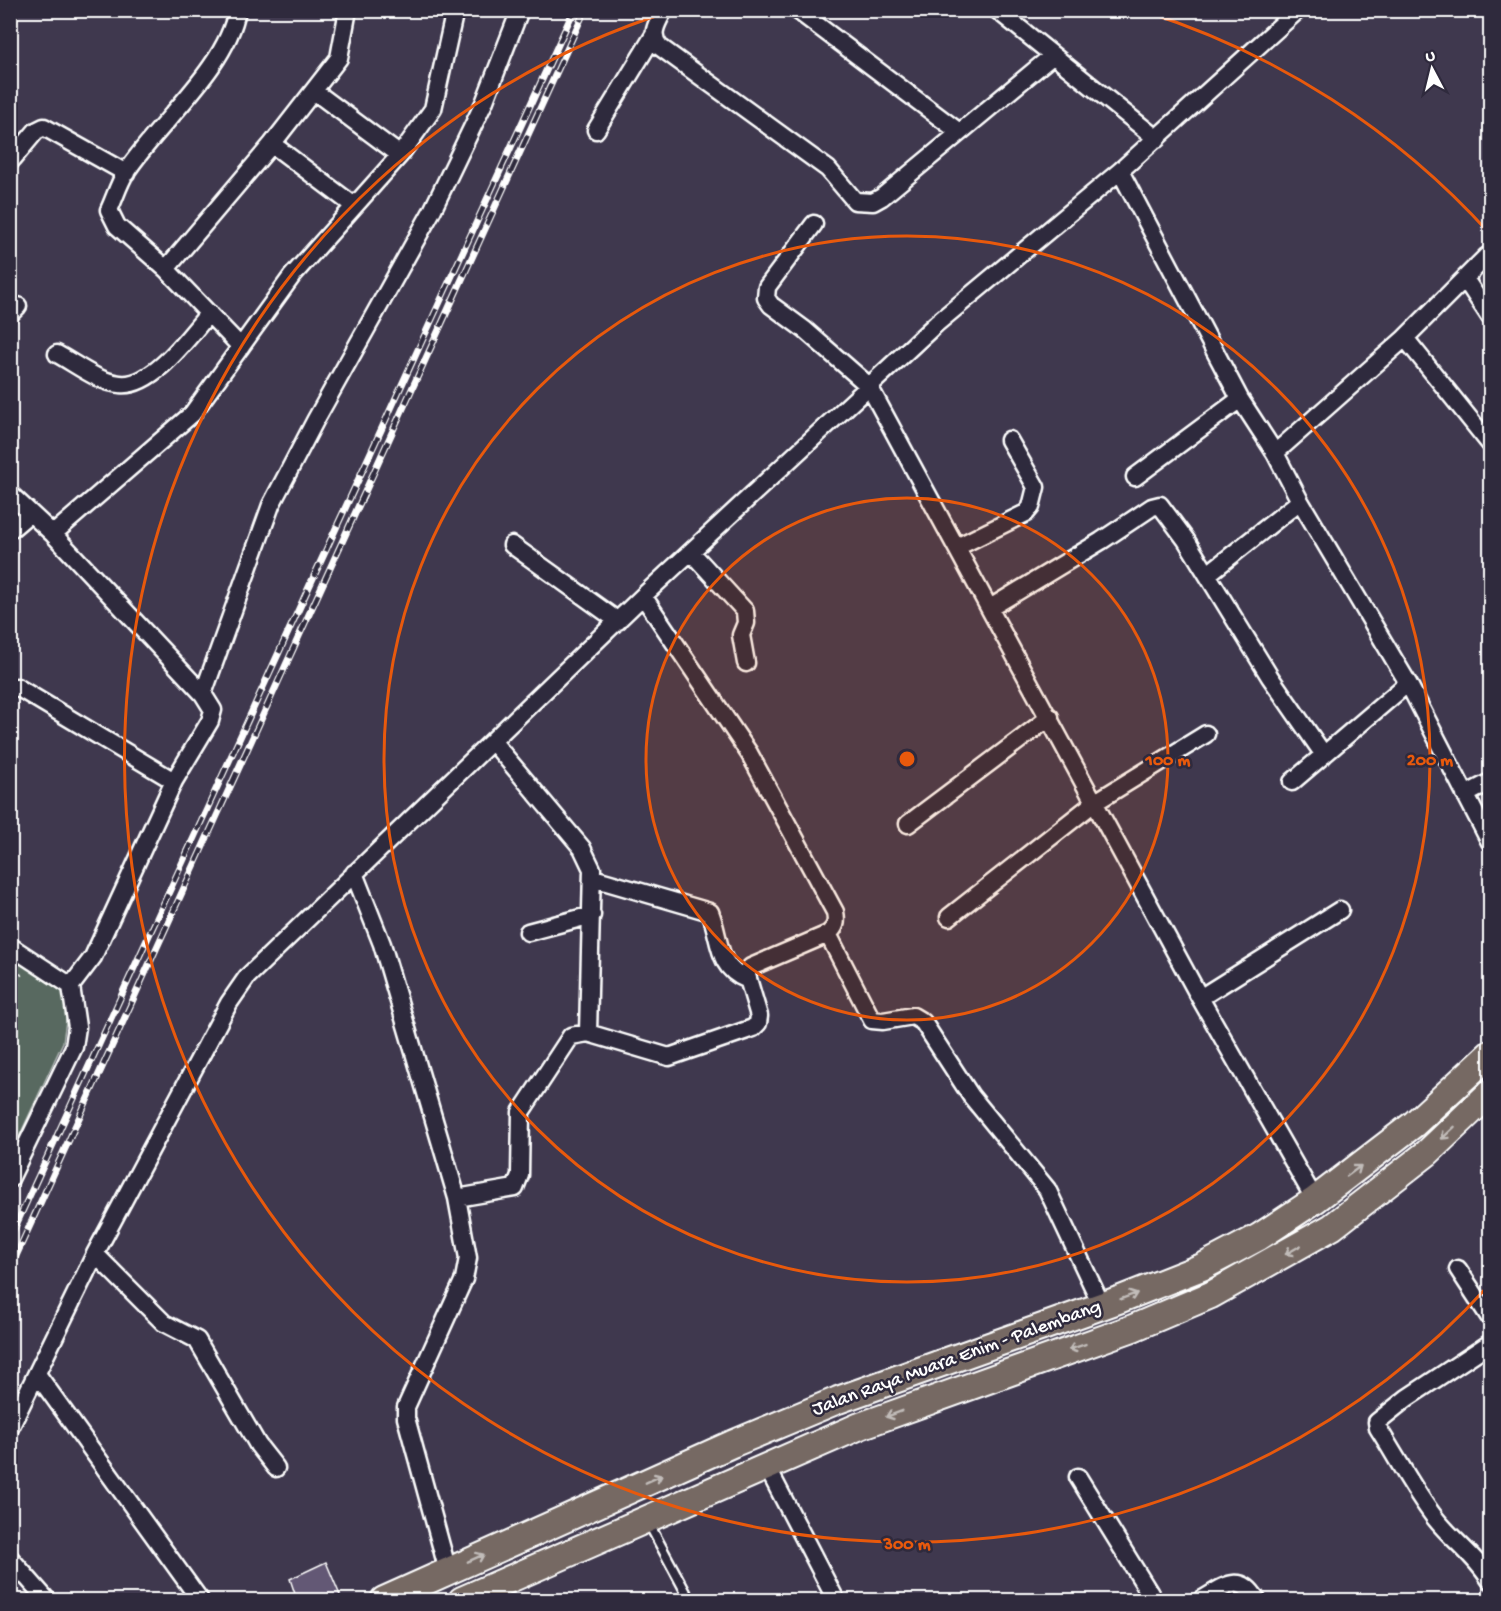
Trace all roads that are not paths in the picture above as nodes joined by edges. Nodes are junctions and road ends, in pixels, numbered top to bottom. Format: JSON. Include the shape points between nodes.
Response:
{"nodes":[{"id":1,"x":237,"y":10,"type":"edge"},
{"id":2,"x":348,"y":10,"type":"edge"},
{"id":3,"x":455,"y":10,"type":"edge"},
{"id":4,"x":520,"y":10,"type":"edge"},
{"id":5,"x":664,"y":10,"type":"edge"},
{"id":6,"x":797,"y":10,"type":"edge"},
{"id":7,"x":997,"y":10,"type":"edge"},
{"id":8,"x":1298,"y":10,"type":"edge"},
{"id":9,"x":654,"y":34,"type":"junction"},
{"id":10,"x":1052,"y":56,"type":"junction"},
{"id":11,"x":314,"y":91,"type":"junction"},
{"id":12,"x":596,"y":130,"type":"dead end"},
{"id":13,"x":959,"y":132,"type":"junction"},
{"id":14,"x":1157,"y":139,"type":"junction"},
{"id":15,"x":272,"y":144,"type":"junction"},
{"id":16,"x":400,"y":155,"type":"junction"},
{"id":17,"x":10,"y":162,"type":"edge"},
{"id":18,"x":1120,"y":171,"type":"junction"},
{"id":19,"x":126,"y":173,"type":"junction"},
{"id":20,"x":353,"y":205,"type":"junction"},
{"id":21,"x":814,"y":224,"type":"dead end"},
{"id":22,"x":1487,"y":256,"type":"dead end"},
{"id":23,"x":166,"y":269,"type":"junction"},
{"id":24,"x":1465,"y":279,"type":"junction"},
{"id":25,"x":209,"y":313,"type":"junction"},
{"id":26,"x":1491,"y":318,"type":"edge"},
{"id":27,"x":1405,"y":338,"type":"junction"},
{"id":28,"x":241,"y":347,"type":"junction"},
{"id":29,"x":57,"y":354,"type":"dead end"},
{"id":30,"x":869,"y":386,"type":"junction"},
{"id":31,"x":1240,"y":399,"type":"junction"},
{"id":32,"x":1010,"y":440,"type":"dead end"},
{"id":33,"x":1491,"y":444,"type":"edge"},
{"id":34,"x":1275,"y":453,"type":"junction"},
{"id":35,"x":1135,"y":477,"type":"dead end"},
{"id":36,"x":10,"y":494,"type":"edge"},
{"id":37,"x":1300,"y":501,"type":"junction"},
{"id":38,"x":30,"y":513,"type":"junction"},
{"id":39,"x":10,"y":530,"type":"edge"},
{"id":40,"x":53,"y":534,"type":"junction"},
{"id":41,"x":512,"y":545,"type":"dead end"},
{"id":42,"x":957,"y":547,"type":"junction"},
{"id":43,"x":691,"y":552,"type":"junction"},
{"id":44,"x":1208,"y":574,"type":"junction"},
{"id":45,"x":643,"y":596,"type":"junction"},
{"id":46,"x":990,"y":608,"type":"junction"},
{"id":47,"x":618,"y":621,"type":"junction"},
{"id":48,"x":746,"y":663,"type":"dead end"},
{"id":49,"x":1408,"y":682,"type":"junction"},
{"id":50,"x":17,"y":687,"type":"dead end"},
{"id":51,"x":203,"y":694,"type":"junction"},
{"id":52,"x":1050,"y":717,"type":"junction"},
{"id":53,"x":1206,"y":734,"type":"dead end"},
{"id":54,"x":494,"y":742,"type":"junction"},
{"id":55,"x":1324,"y":755,"type":"junction"},
{"id":56,"x":174,"y":781,"type":"junction"},
{"id":57,"x":1292,"y":782,"type":"dead end"},
{"id":58,"x":1491,"y":782,"type":"edge"},
{"id":59,"x":1465,"y":795,"type":"junction"},
{"id":60,"x":1094,"y":803,"type":"junction"},
{"id":61,"x":908,"y":824,"type":"dead end"},
{"id":62,"x":1491,"y":842,"type":"edge"},
{"id":63,"x":354,"y":873,"type":"junction"},
{"id":64,"x":593,"y":878,"type":"junction"},
{"id":65,"x":1340,"y":910,"type":"dead end"},
{"id":66,"x":592,"y":915,"type":"junction"},
{"id":67,"x":949,"y":917,"type":"dead end"},
{"id":68,"x":528,"y":932,"type":"dead end"},
{"id":69,"x":828,"y":934,"type":"junction"},
{"id":70,"x":10,"y":946,"type":"edge"},
{"id":71,"x":746,"y":979,"type":"junction"},
{"id":72,"x":71,"y":986,"type":"junction"},
{"id":73,"x":1200,"y":998,"type":"junction"},
{"id":74,"x":588,"y":1032,"type":"junction"},
{"id":75,"x":1491,"y":1054,"type":"edge"},
{"id":76,"x":1491,"y":1093,"type":"edge"},
{"id":77,"x":10,"y":1179,"type":"edge"},
{"id":78,"x":457,"y":1198,"type":"junction"},
{"id":79,"x":1315,"y":1200,"type":"junction"},
{"id":80,"x":94,"y":1254,"type":"junction"},
{"id":81,"x":1458,"y":1269,"type":"dead end"},
{"id":82,"x":1102,"y":1306,"type":"junction"},
{"id":83,"x":1491,"y":1318,"type":"edge"},
{"id":84,"x":1491,"y":1343,"type":"edge"},
{"id":85,"x":37,"y":1374,"type":"junction"},
{"id":86,"x":10,"y":1428,"type":"edge"},
{"id":87,"x":767,"y":1467,"type":"junction"},
{"id":88,"x":276,"y":1468,"type":"dead end"},
{"id":89,"x":1078,"y":1477,"type":"dead end"},
{"id":90,"x":566,"y":1518,"type":"junction"},
{"id":91,"x":646,"y":1519,"type":"junction"},
{"id":92,"x":526,"y":1536,"type":"junction"},
{"id":93,"x":581,"y":1548,"type":"junction"},
{"id":94,"x":10,"y":1558,"type":"edge"},
{"id":95,"x":542,"y":1566,"type":"junction"},
{"id":96,"x":448,"y":1571,"type":"junction"},
{"id":97,"x":1491,"y":1580,"type":"edge"},
{"id":98,"x":474,"y":1598,"type":"edge"},
{"id":99,"x":47,"y":1600,"type":"edge"},
{"id":100,"x":200,"y":1600,"type":"edge"},
{"id":101,"x":384,"y":1600,"type":"edge"},
{"id":102,"x":690,"y":1600,"type":"edge"},
{"id":103,"x":836,"y":1600,"type":"edge"},
{"id":104,"x":1154,"y":1600,"type":"edge"},
{"id":105,"x":1201,"y":1600,"type":"edge"},
{"id":106,"x":1257,"y":1600,"type":"edge"}],
"edges":[{"from":1,"to":19,"type":"street","via":[[223,49]]},
{"from":2,"to":11,"type":"street","via":[[339,58]]},
{"from":3,"to":16,"type":"street","via":[[433,109]]},
{"from":4,"to":51,"type":"street","via":[[484,103],[432,211],[271,505]]},
{"from":5,"to":9,"type":"street"},
{"from":6,"to":13,"type":"street"},
{"from":7,"to":10,"type":"street"},
{"from":8,"to":14,"type":"street"},
{"from":9,"to":12,"type":"street"},
{"from":9,"to":13,"type":"street","via":[[660,47],[828,170],[855,201],[873,202],[882,197]]},
{"from":10,"to":13,"type":"street"},
{"from":10,"to":14,"type":"street"},
{"from":11,"to":15,"type":"street"},
{"from":11,"to":16,"type":"street"},
{"from":14,"to":18,"type":"street"},
{"from":15,"to":20,"type":"street"},
{"from":15,"to":23,"type":"street"},
{"from":16,"to":20,"type":"street"},
{"from":17,"to":19,"type":"street","via":[[44,127]]},
{"from":18,"to":30,"type":"street","via":[[936,324]]},
{"from":18,"to":31,"type":"street"},
{"from":19,"to":23,"type":"street","via":[[109,210],[112,218]]},
{"from":20,"to":28,"type":"street","via":[[292,276]]},
{"from":21,"to":30,"type":"street","via":[[767,287],[766,298]]},
{"from":22,"to":24,"type":"street"},
{"from":23,"to":25,"type":"street"},
{"from":24,"to":26,"type":"street"},
{"from":24,"to":27,"type":"street"},
{"from":25,"to":28,"type":"street"},
{"from":25,"to":29,"type":"street","via":[[169,360],[145,378],[129,384],[105,380]]},
{"from":27,"to":33,"type":"street"},
{"from":27,"to":34,"type":"street"},
{"from":28,"to":40,"type":"street","via":[[192,414]]},
{"from":30,"to":42,"type":"street"},
{"from":30,"to":43,"type":"street"},
{"from":31,"to":34,"type":"street"},
{"from":31,"to":35,"type":"street"},
{"from":32,"to":42,"type":"street","via":[[1036,488],[1031,507]]},
{"from":34,"to":37,"type":"street"},
{"from":36,"to":38,"type":"street"},
{"from":37,"to":44,"type":"street"},
{"from":37,"to":49,"type":"street"},
{"from":38,"to":39,"type":"street"},
{"from":38,"to":40,"type":"street"},
{"from":40,"to":51,"type":"street"},
{"from":41,"to":47,"type":"street"},
{"from":42,"to":46,"type":"street"},
{"from":43,"to":45,"type":"street"},
{"from":43,"to":48,"type":"street","via":[[745,611],[741,635]]},
{"from":44,"to":46,"type":"street","via":[[1163,507],[1156,505]]},
{"from":44,"to":55,"type":"street","via":[[1270,677]]},
{"from":45,"to":47,"type":"street"},
{"from":45,"to":69,"type":"street","via":[[749,753],[835,912],[837,920]]},
{"from":46,"to":52,"type":"street"},
{"from":47,"to":54,"type":"street"},
{"from":49,"to":55,"type":"street"},
{"from":49,"to":59,"type":"street"},
{"from":50,"to":56,"type":"street"},
{"from":51,"to":56,"type":"street","via":[[213,710],[210,721]]},
{"from":52,"to":60,"type":"street"},
{"from":52,"to":61,"type":"street"},
{"from":53,"to":60,"type":"street"},
{"from":54,"to":63,"type":"street"},
{"from":54,"to":64,"type":"street","via":[[582,848]]},
{"from":55,"to":57,"type":"street"},
{"from":56,"to":72,"type":"street","via":[[93,957]]},
{"from":58,"to":59,"type":"street"},
{"from":59,"to":62,"type":"street"},
{"from":60,"to":67,"type":"street"},
{"from":60,"to":73,"type":"street"},
{"from":63,"to":78,"type":"street","via":[[382,944]]},
{"from":63,"to":80,"type":"street","via":[[247,977],[229,1003]]},
{"from":64,"to":66,"type":"street"},
{"from":64,"to":71,"type":"street","via":[[711,912],[724,963],[734,974]]},
{"from":65,"to":73,"type":"street"},
{"from":66,"to":68,"type":"street"},
{"from":66,"to":74,"type":"street"},
{"from":69,"to":71,"type":"street","via":[[751,967]]},
{"from":69,"to":82,"type":"street","via":[[872,1020],[913,1016],[923,1022],[971,1096],[1047,1189]]},
{"from":70,"to":72,"type":"street"},
{"from":71,"to":74,"type":"street","via":[[758,1023],[678,1055],[658,1055]]},
{"from":72,"to":77,"type":"street","via":[[77,1026],[74,1047]]},
{"from":73,"to":79,"type":"street"},
{"from":74,"to":78,"type":"street","via":[[572,1036],[525,1103],[520,1122],[520,1175],[515,1188]]},
{"from":79,"to":75,"type":"main road","name":"Jalan Raya Muara Enim - Palembang","one_way":true,"via":[[1414,1124]]},
{"from":76,"to":87,"type":"main road","name":"Jalan Raya Muara Enim - Palembang","one_way":true,"via":[[1427,1152],[1332,1227],[1211,1295],[1133,1328],[871,1422]]},
{"from":78,"to":96,"type":"street","via":[[467,1269],[406,1407]]},
{"from":82,"to":79,"type":"main road","name":"Jalan Raya Muara Enim - Palembang","one_way":true,"via":[[1202,1267]]},
{"from":80,"to":85,"type":"street"},
{"from":80,"to":88,"type":"street","via":[[164,1323],[197,1340],[258,1445]]},
{"from":81,"to":83,"type":"street"},
{"from":90,"to":82,"type":"main road","name":"Jalan Raya Muara Enim - Palembang","one_way":true,"via":[[838,1400]]},
{"from":84,"to":97,"type":"street","via":[[1377,1422],[1425,1505],[1474,1556]]},
{"from":85,"to":86,"type":"street"},
{"from":85,"to":100,"type":"street"},
{"from":87,"to":91,"type":"main road","name":"Jalan Raya Muara Enim - Palembang"},
{"from":87,"to":103,"type":"street"},
{"from":89,"to":104,"type":"street"},
{"from":90,"to":92,"type":"main road","name":"Jalan Raya Muara Enim - Palembang"},
{"from":90,"to":93,"type":"main road"},
{"from":91,"to":93,"type":"main road","name":"Jalan Raya Muara Enim - Palembang"},
{"from":91,"to":102,"type":"lane"},
{"from":92,"to":95,"type":"main road"},
{"from":96,"to":92,"type":"main road","name":"Jalan Raya Muara Enim - Palembang","one_way":true},
{"from":93,"to":95,"type":"main road","name":"Jalan Raya Muara Enim - Palembang"},
{"from":94,"to":99,"type":"street"},
{"from":95,"to":98,"type":"main road","name":"Jalan Raya Muara Enim - Palembang"},
{"from":96,"to":101,"type":"main road","name":"Jalan Raya Muara Enim - Palembang"},
{"from":105,"to":106,"type":"street","via":[[1242,1583]]}]}
